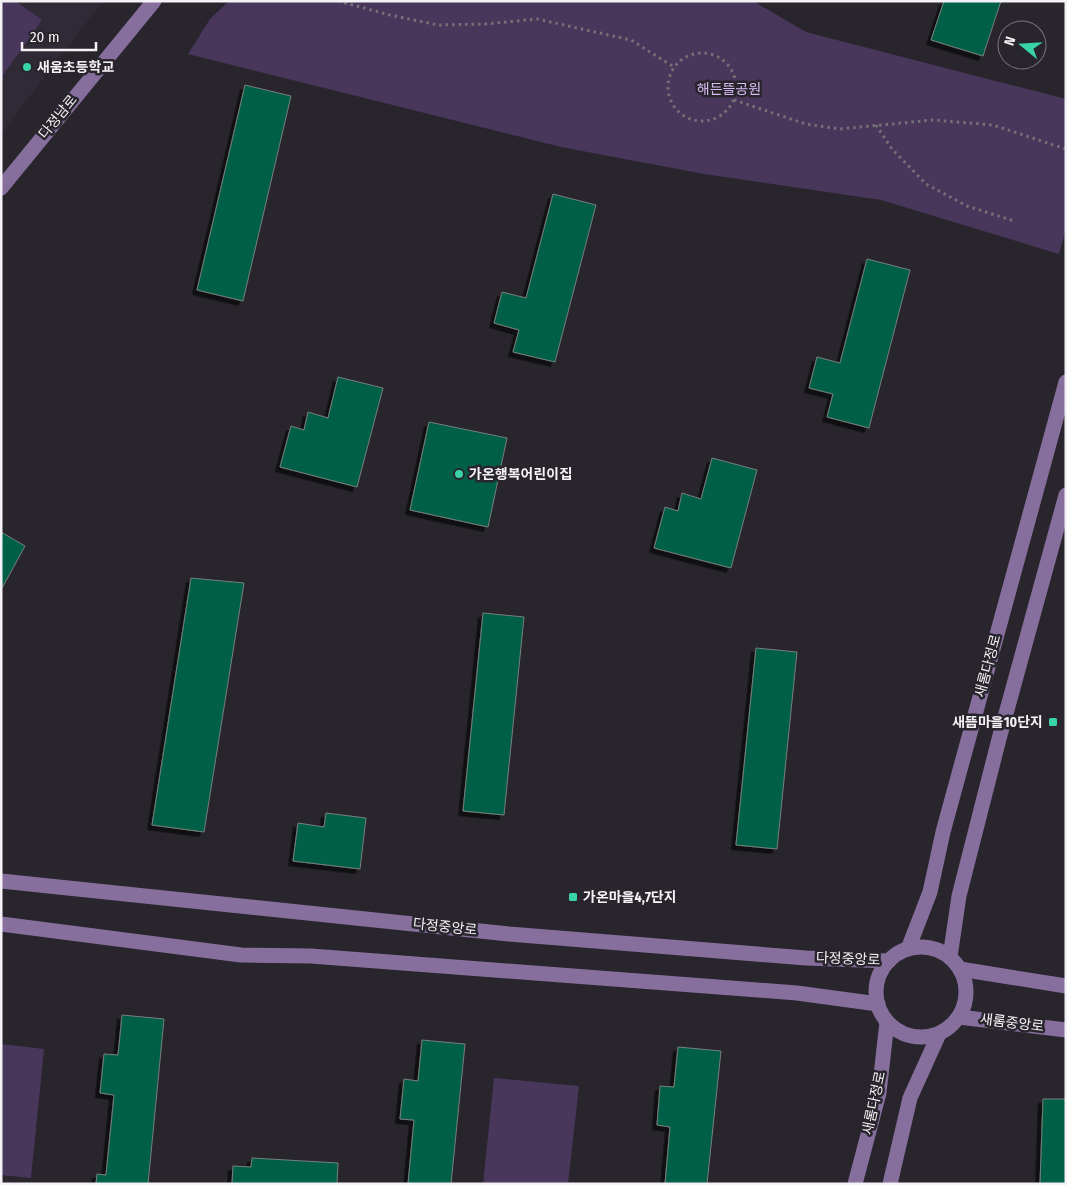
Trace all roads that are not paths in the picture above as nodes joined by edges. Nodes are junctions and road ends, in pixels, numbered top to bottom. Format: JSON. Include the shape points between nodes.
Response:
{"nodes":[{"id":1,"x":154,"y":1,"type":"edge"},
{"id":2,"x":1,"y":188,"type":"edge"},
{"id":3,"x":1066,"y":382,"type":"edge"},
{"id":4,"x":1066,"y":495,"type":"edge"},
{"id":5,"x":1,"y":881,"type":"edge"},
{"id":6,"x":1,"y":924,"type":"edge"},
{"id":7,"x":908,"y":949,"type":"junction"},
{"id":8,"x":950,"y":957,"type":"junction"},
{"id":9,"x":889,"y":961,"type":"junction"},
{"id":10,"x":960,"y":969,"type":"junction"},
{"id":11,"x":1066,"y":986,"type":"edge"},
{"id":12,"x":878,"y":1004,"type":"junction"},
{"id":13,"x":958,"y":1017,"type":"junction"},
{"id":14,"x":887,"y":1022,"type":"junction"},
{"id":15,"x":1066,"y":1030,"type":"edge"},
{"id":16,"x":938,"y":1034,"type":"junction"},
{"id":17,"x":856,"y":1184,"type":"edge"},
{"id":18,"x":890,"y":1184,"type":"edge"}],
"edges":[{"from":1,"to":2,"type":"street","name":"다정남로"},
{"from":3,"to":7,"type":"street","name":"새롬다정로","via":[[943,832],[930,892]]},
{"from":4,"to":8,"type":"street","via":[[959,896]]},
{"from":5,"to":9,"type":"street","name":"다정중앙로","via":[[509,934],[806,958]]},
{"from":6,"to":12,"type":"street","via":[[242,955],[311,956],[778,991]]},
{"from":7,"to":8,"type":"street","via":[[930,948]]},
{"from":7,"to":9,"type":"street"},
{"from":8,"to":10,"type":"street"},
{"from":9,"to":12,"type":"street","via":[[878,981]]},
{"from":10,"to":11,"type":"street"},
{"from":10,"to":13,"type":"street","via":[[966,998]]},
{"from":12,"to":14,"type":"street"},
{"from":13,"to":15,"type":"street","name":"새롬중앙로"},
{"from":13,"to":16,"type":"street"},
{"from":14,"to":16,"type":"street","via":[[902,1033],[920,1037]]},
{"from":14,"to":17,"type":"street","name":"새롬다정로","via":[[879,1093]]},
{"from":16,"to":18,"type":"street","via":[[910,1098]]}]}
